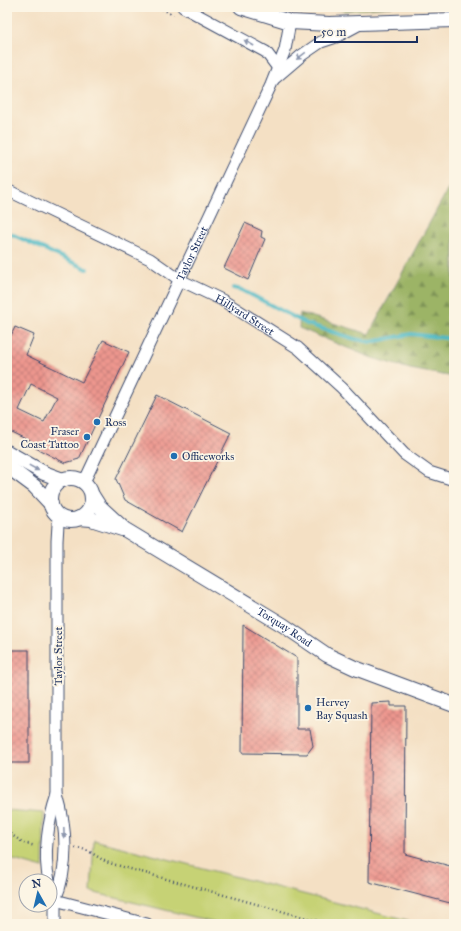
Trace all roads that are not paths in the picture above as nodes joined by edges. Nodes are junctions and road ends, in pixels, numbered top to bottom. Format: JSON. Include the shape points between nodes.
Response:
{"nodes":[{"id":1,"x":183,"y":7,"type":"edge"},
{"id":2,"x":240,"y":7,"type":"edge"},
{"id":3,"x":454,"y":20,"type":"edge"},
{"id":4,"x":290,"y":22,"type":"junction"},
{"id":5,"x":360,"y":24,"type":"junction"},
{"id":6,"x":278,"y":68,"type":"junction"},
{"id":7,"x":273,"y":79,"type":"junction"},
{"id":8,"x":7,"y":190,"type":"edge"},
{"id":9,"x":180,"y":280,"type":"junction"},
{"id":10,"x":7,"y":452,"type":"edge"},
{"id":11,"x":7,"y":466,"type":"edge"},
{"id":12,"x":63,"y":480,"type":"junction"},
{"id":13,"x":454,"y":480,"type":"edge"},
{"id":14,"x":82,"y":481,"type":"junction"},
{"id":15,"x":92,"y":495,"type":"junction"},
{"id":16,"x":51,"y":504,"type":"junction"},
{"id":17,"x":61,"y":517,"type":"junction"},
{"id":18,"x":79,"y":518,"type":"junction"},
{"id":19,"x":124,"y":529,"type":"junction"},
{"id":20,"x":454,"y":705,"type":"edge"},
{"id":21,"x":57,"y":795,"type":"junction"},
{"id":22,"x":48,"y":873,"type":"edge"},
{"id":23,"x":58,"y":894,"type":"edge"},
{"id":24,"x":58,"y":901,"type":"edge"},
{"id":25,"x":55,"y":913,"type":"edge"},
{"id":26,"x":55,"y":924,"type":"edge"},
{"id":27,"x":147,"y":924,"type":"edge"}],
"edges":[{"from":6,"to":1,"type":"street","one_way":true,"via":[[266,52]]},
{"from":2,"to":4,"type":"street"},
{"from":3,"to":5,"type":"street"},
{"from":4,"to":5,"type":"street"},
{"from":4,"to":6,"type":"street","name":"Taylor Street","via":[[285,50]]},
{"from":5,"to":7,"type":"street","one_way":true,"via":[[321,42]]},
{"from":6,"to":7,"type":"street","name":"Taylor Street"},
{"from":7,"to":9,"type":"street","name":"Taylor Street"},
{"from":8,"to":9,"type":"street","name":"Hillyard Street","via":[[148,258]]},
{"from":9,"to":13,"type":"street","name":"Hillyard Street","via":[[222,300],[298,348],[342,388],[404,454],[429,472]]},
{"from":9,"to":14,"type":"street","name":"Taylor Street","via":[[87,476]]},
{"from":10,"to":12,"type":"street","one_way":true,"via":[[44,473]]},
{"from":11,"to":16,"type":"street","via":[[39,490]]},
{"from":12,"to":14,"type":"street","via":[[70,478]]},
{"from":12,"to":16,"type":"street","via":[[54,487]]},
{"from":14,"to":15,"type":"street"},
{"from":15,"to":18,"type":"street","via":[[90,508]]},
{"from":15,"to":19,"type":"street","name":"Torquay Road","via":[[99,506]]},
{"from":16,"to":17,"type":"street"},
{"from":17,"to":18,"type":"street"},
{"from":17,"to":21,"type":"street","name":"Taylor Street","via":[[57,541]]},
{"from":18,"to":19,"type":"street","name":"Torquay Road"},
{"from":19,"to":20,"type":"street","name":"Torquay Road","via":[[283,625],[327,655]]},
{"from":21,"to":22,"type":"street","name":"Taylor Street","via":[[51,811],[47,847]]},
{"from":21,"to":23,"type":"street","name":"Taylor Street","one_way":true,"via":[[64,821],[64,863],[62,885]]},
{"from":24,"to":27,"type":"street"},
{"from":25,"to":26,"type":"street","name":"Taylor Street"}]}
